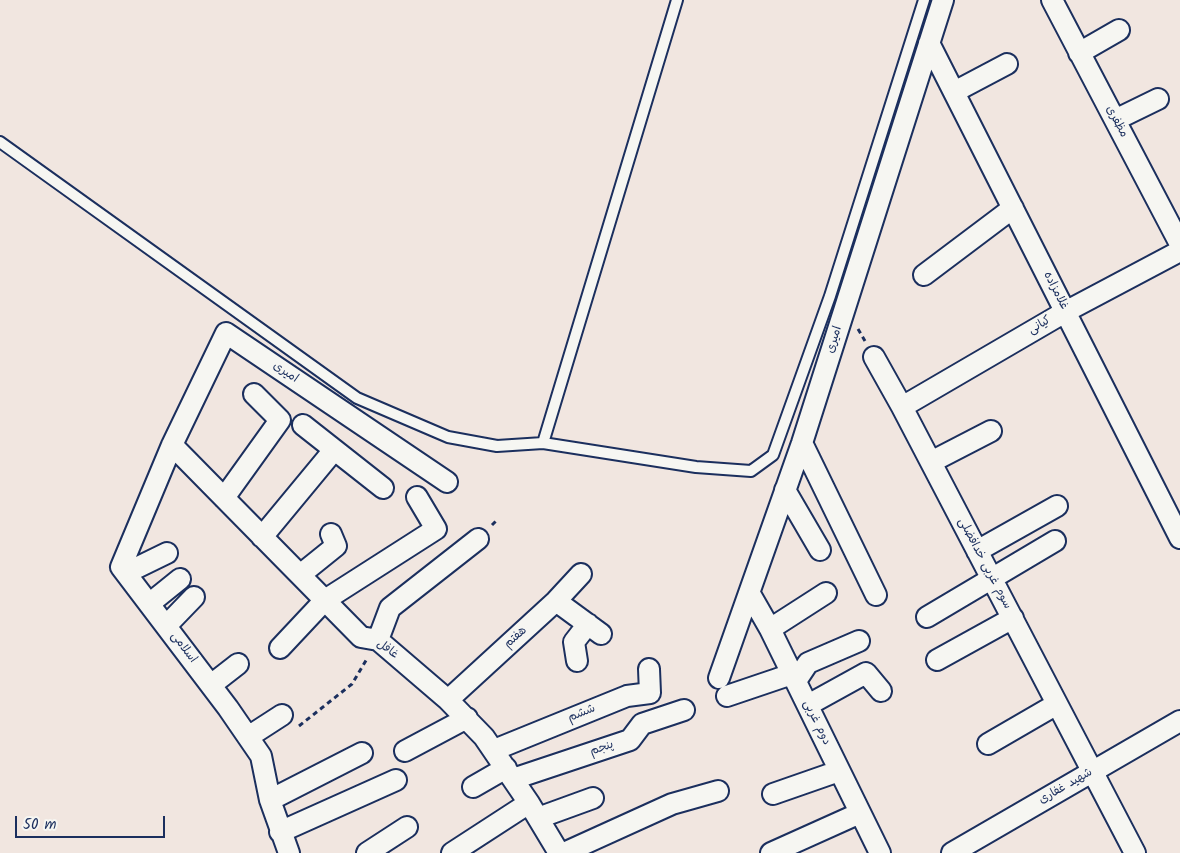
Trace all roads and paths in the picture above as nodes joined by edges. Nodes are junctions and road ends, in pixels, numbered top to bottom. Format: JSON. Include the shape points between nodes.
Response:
{"nodes":[{"id":1,"x":677,"y":0,"type":"edge"},
{"id":2,"x":924,"y":0,"type":"edge"},
{"id":3,"x":943,"y":0,"type":"edge"},
{"id":4,"x":1052,"y":0,"type":"edge"},
{"id":5,"x":1119,"y":30,"type":"dead end"},
{"id":6,"x":929,"y":43,"type":"junction"},
{"id":7,"x":1079,"y":53,"type":"junction"},
{"id":8,"x":1007,"y":64,"type":"dead end"},
{"id":9,"x":954,"y":92,"type":"junction"},
{"id":10,"x":1158,"y":99,"type":"dead end"},
{"id":11,"x":1115,"y":120,"type":"junction"},
{"id":12,"x":0,"y":142,"type":"edge"},
{"id":13,"x":1013,"y":208,"type":"junction"},
{"id":14,"x":1180,"y":244,"type":"edge"},
{"id":15,"x":1180,"y":251,"type":"edge"},
{"id":16,"x":924,"y":275,"type":"dead end"},
{"id":17,"x":1065,"y":312,"type":"junction"},
{"id":18,"x":874,"y":357,"type":"dead end"},
{"id":19,"x":254,"y":394,"type":"dead end"},
{"id":20,"x":902,"y":407,"type":"junction"},
{"id":21,"x":303,"y":425,"type":"dead end"},
{"id":22,"x":991,"y":431,"type":"dead end"},
{"id":23,"x":542,"y":443,"type":"junction"},
{"id":24,"x":802,"y":443,"type":"junction"},
{"id":25,"x":172,"y":445,"type":"junction"},
{"id":26,"x":334,"y":450,"type":"junction"},
{"id":27,"x":931,"y":462,"type":"junction"},
{"id":28,"x":447,"y":482,"type":"dead end"},
{"id":29,"x":383,"y":488,"type":"dead end"},
{"id":30,"x":785,"y":490,"type":"junction"},
{"id":31,"x":417,"y":497,"type":"dead end"},
{"id":32,"x":224,"y":498,"type":"junction"},
{"id":33,"x":1057,"y":506,"type":"dead end"},
{"id":34,"x":331,"y":534,"type":"dead end"},
{"id":35,"x":262,"y":536,"type":"junction"},
{"id":36,"x":1180,"y":538,"type":"edge"},
{"id":37,"x":478,"y":539,"type":"dead end"},
{"id":38,"x":1055,"y":541,"type":"dead end"},
{"id":39,"x":820,"y":550,"type":"dead end"},
{"id":40,"x":978,"y":551,"type":"junction"},
{"id":41,"x":167,"y":552,"type":"dead end"},
{"id":42,"x":126,"y":573,"type":"junction"},
{"id":43,"x":581,"y":574,"type":"dead end"},
{"id":44,"x":300,"y":575,"type":"junction"},
{"id":45,"x":180,"y":579,"type":"dead end"},
{"id":46,"x":992,"y":579,"type":"junction"},
{"id":47,"x":826,"y":593,"type":"dead end"},
{"id":48,"x":750,"y":594,"type":"junction"},
{"id":49,"x":876,"y":595,"type":"dead end"},
{"id":50,"x":194,"y":597,"type":"dead end"},
{"id":51,"x":325,"y":600,"type":"junction"},
{"id":52,"x":556,"y":601,"type":"junction"},
{"id":53,"x":149,"y":604,"type":"junction"},
{"id":54,"x":927,"y":617,"type":"dead end"},
{"id":55,"x":1012,"y":618,"type":"junction"},
{"id":56,"x":166,"y":626,"type":"junction"},
{"id":57,"x":770,"y":629,"type":"junction"},
{"id":58,"x":378,"y":640,"type":"junction"},
{"id":59,"x":860,"y":641,"type":"dead end"},
{"id":60,"x":280,"y":648,"type":"dead end"},
{"id":61,"x":937,"y":660,"type":"dead end"},
{"id":62,"x":577,"y":662,"type":"dead end"},
{"id":63,"x":238,"y":664,"type":"dead end"},
{"id":64,"x":649,"y":669,"type":"dead end"},
{"id":65,"x":794,"y":677,"type":"junction"},
{"id":66,"x":211,"y":685,"type":"junction"},
{"id":67,"x":881,"y":691,"type":"dead end"},
{"id":68,"x":448,"y":700,"type":"junction"},
{"id":69,"x":1057,"y":704,"type":"junction"},
{"id":70,"x":808,"y":706,"type":"junction"},
{"id":71,"x":684,"y":710,"type":"dead end"},
{"id":72,"x":467,"y":718,"type":"junction"},
{"id":73,"x":1180,"y":721,"type":"edge"},
{"id":74,"x":286,"y":724,"type":"joint"},
{"id":75,"x":248,"y":737,"type":"junction"},
{"id":76,"x":988,"y":744,"type":"dead end"},
{"id":77,"x":494,"y":750,"type":"junction"},
{"id":78,"x":405,"y":751,"type":"dead end"},
{"id":79,"x":362,"y":753,"type":"dead end"},
{"id":80,"x":839,"y":771,"type":"junction"},
{"id":81,"x":1092,"y":772,"type":"junction"},
{"id":82,"x":510,"y":774,"type":"junction"},
{"id":83,"x":396,"y":780,"type":"dead end"},
{"id":84,"x":473,"y":787,"type":"dead end"},
{"id":85,"x":718,"y":791,"type":"dead end"},
{"id":86,"x":773,"y":794,"type":"dead end"},
{"id":87,"x":593,"y":798,"type":"dead end"},
{"id":88,"x":270,"y":800,"type":"junction"},
{"id":89,"x":533,"y":811,"type":"junction"},
{"id":90,"x":860,"y":813,"type":"junction"},
{"id":91,"x":407,"y":827,"type":"dead end"},
{"id":92,"x":280,"y":832,"type":"junction"},
{"id":93,"x":289,"y":853,"type":"edge"},
{"id":94,"x":367,"y":853,"type":"edge"},
{"id":95,"x":452,"y":853,"type":"edge"},
{"id":96,"x":559,"y":853,"type":"edge"},
{"id":97,"x":564,"y":853,"type":"edge"},
{"id":98,"x":771,"y":853,"type":"edge"},
{"id":99,"x":880,"y":853,"type":"edge"},
{"id":100,"x":952,"y":853,"type":"edge"},
{"id":101,"x":1135,"y":853,"type":"edge"}],
"edges":[{"from":1,"to":23,"type":"lane"},
{"from":2,"to":23,"type":"lane","via":[[830,296],[774,455],[751,471],[696,467]]},
{"from":3,"to":6,"type":"street","name":"امیری"},
{"from":4,"to":7,"type":"street","name":"مظفری"},
{"from":5,"to":7,"type":"street"},
{"from":6,"to":9,"type":"street","name":"غلامزاده"},
{"from":6,"to":24,"type":"street","name":"امیری"},
{"from":7,"to":11,"type":"street","name":"مظفری"},
{"from":8,"to":9,"type":"street"},
{"from":9,"to":13,"type":"street","name":"غلامزاده"},
{"from":10,"to":11,"type":"street"},
{"from":11,"to":14,"type":"street","name":"مظفری"},
{"from":12,"to":23,"type":"lane","via":[[357,398],[448,437],[497,446]]},
{"from":13,"to":16,"type":"street"},
{"from":13,"to":17,"type":"street","name":"غلامزاده"},
{"from":15,"to":17,"type":"street","name":"کیانی"},
{"from":17,"to":20,"type":"street","name":"کیانی"},
{"from":17,"to":36,"type":"street","name":"غلامزاده"},
{"from":18,"to":20,"type":"street","name":"سوم غربی خدافضلی"},
{"from":19,"to":32,"type":"street","via":[[280,420]]},
{"from":20,"to":27,"type":"street","name":"سوم غربی خدافضلی"},
{"from":21,"to":26,"type":"street"},
{"from":22,"to":27,"type":"street"},
{"from":24,"to":30,"type":"street","name":"امیری"},
{"from":24,"to":49,"type":"street"},
{"from":25,"to":28,"type":"street","name":"امیری","via":[[226,333]]},
{"from":25,"to":32,"type":"street","name":"غافل"},
{"from":25,"to":42,"type":"street","via":[[121,567]]},
{"from":26,"to":29,"type":"street"},
{"from":26,"to":35,"type":"street"},
{"from":27,"to":40,"type":"street","name":"سوم غربی خدافضلی"},
{"from":30,"to":39,"type":"street"},
{"from":30,"to":48,"type":"street","name":"امیری"},
{"from":31,"to":51,"type":"street","via":[[436,528]]},
{"from":32,"to":35,"type":"street","name":"غافل"},
{"from":33,"to":40,"type":"street"},
{"from":34,"to":44,"type":"street","via":[[336,546]]},
{"from":35,"to":44,"type":"street","name":"غافل"},
{"from":37,"to":58,"type":"street","via":[[390,608]]},
{"from":38,"to":46,"type":"street"},
{"from":40,"to":46,"type":"street","name":"سوم غربی خدافضلی"},
{"from":41,"to":42,"type":"street"},
{"from":42,"to":53,"type":"street","name":"اسلامی"},
{"from":43,"to":52,"type":"street","name":"هفتم"},
{"from":44,"to":51,"type":"street","name":"غافل"},
{"from":45,"to":53,"type":"street"},
{"from":46,"to":54,"type":"street"},
{"from":46,"to":55,"type":"street","name":"سوم غربی خدافضلی"},
{"from":47,"to":57,"type":"street"},
{"from":48,"to":57,"type":"street","name":"دوم غربی"},
{"from":48,"to":65,"type":"street","name":"امیری","via":[[723,687]]},
{"from":50,"to":56,"type":"street"},
{"from":51,"to":58,"type":"street","name":"غافل","via":[[361,637]]},
{"from":51,"to":60,"type":"street"},
{"from":52,"to":62,"type":"street","via":[[594,629],[574,642]]},
{"from":52,"to":68,"type":"street","name":"هفتم","via":[[478,662]]},
{"from":53,"to":56,"type":"street","name":"اسلامی"},
{"from":55,"to":61,"type":"street"},
{"from":55,"to":69,"type":"street","name":"سوم غربی خدافضلی"},
{"from":56,"to":66,"type":"street","name":"اسلامی"},
{"from":57,"to":65,"type":"street","name":"دوم غربی"},
{"from":58,"to":68,"type":"street","name":"غافل"},
{"from":58,"to":74,"type":"path","via":[[352,684]]},
{"from":59,"to":65,"type":"street","via":[[808,663]]},
{"from":63,"to":66,"type":"street"},
{"from":64,"to":77,"type":"street","name":"ششم","via":[[650,693],[627,696]]},
{"from":65,"to":70,"type":"street","name":"دوم غربی"},
{"from":66,"to":75,"type":"street","name":"اسلامی"},
{"from":67,"to":70,"type":"street","via":[[866,673]]},
{"from":68,"to":72,"type":"street","name":"غافل"},
{"from":69,"to":76,"type":"street"},
{"from":69,"to":81,"type":"street","name":"سوم غربی خدافضلی"},
{"from":70,"to":80,"type":"street","name":"دوم غربی"},
{"from":71,"to":82,"type":"street","name":"پنجم","via":[[642,724],[630,740]]},
{"from":72,"to":77,"type":"street","name":"غافل"},
{"from":72,"to":78,"type":"street"},
{"from":73,"to":81,"type":"street","name":"شهید غفاری"},
{"from":74,"to":75,"type":"street"},
{"from":75,"to":88,"type":"street","name":"اسلامی","via":[[261,756]]},
{"from":77,"to":82,"type":"street","name":"غافل"},
{"from":79,"to":88,"type":"street"},
{"from":80,"to":86,"type":"street"},
{"from":80,"to":90,"type":"street","name":"دوم غربی"},
{"from":81,"to":100,"type":"street","name":"شهید غفاری"},
{"from":81,"to":101,"type":"street","name":"سوم غربی خدافضلی"},
{"from":82,"to":84,"type":"street","name":"پنجم"},
{"from":82,"to":89,"type":"street","name":"غافل"},
{"from":83,"to":92,"type":"street"},
{"from":85,"to":97,"type":"street","via":[[672,804]]},
{"from":87,"to":89,"type":"street"},
{"from":88,"to":92,"type":"street","name":"اسلامی"},
{"from":89,"to":95,"type":"street"},
{"from":89,"to":96,"type":"street","name":"غافل"},
{"from":90,"to":98,"type":"street"},
{"from":90,"to":99,"type":"street","name":"دوم غربی"},
{"from":91,"to":94,"type":"street"},
{"from":92,"to":93,"type":"street","name":"اسلامی"}]}
